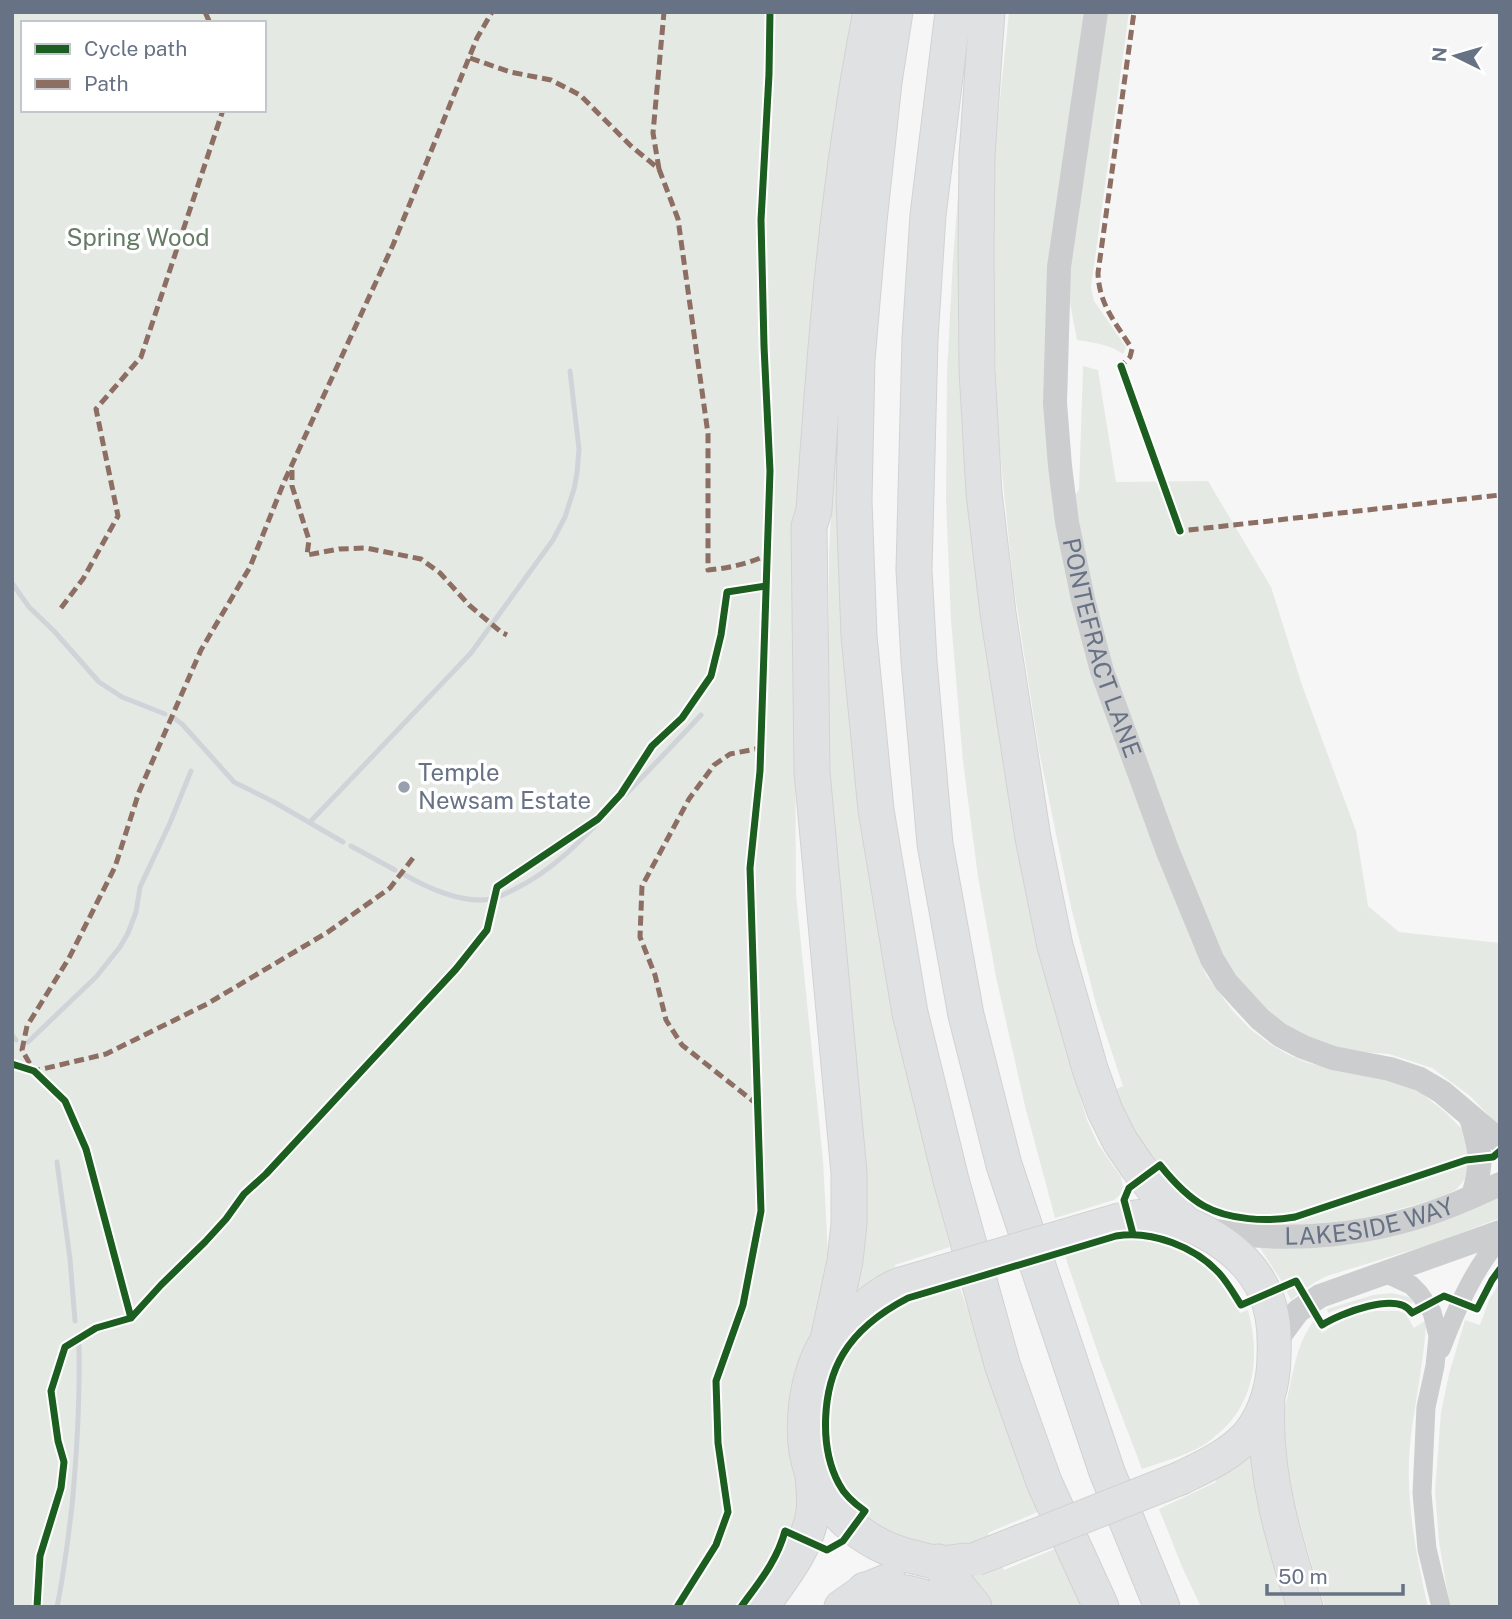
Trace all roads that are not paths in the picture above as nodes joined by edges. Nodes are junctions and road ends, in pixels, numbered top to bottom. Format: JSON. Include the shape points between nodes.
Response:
{"nodes":[{"id":1,"x":852,"y":12,"type":"edge"},
{"id":2,"x":871,"y":12,"type":"edge"},
{"id":3,"x":895,"y":12,"type":"edge"},
{"id":4,"x":953,"y":12,"type":"edge"},
{"id":5,"x":987,"y":12,"type":"edge"},
{"id":6,"x":1096,"y":12,"type":"edge"},
{"id":7,"x":809,"y":527,"type":"junction"},
{"id":8,"x":744,"y":590,"type":"dead end"},
{"id":9,"x":1471,"y":1118,"type":"junction"},
{"id":10,"x":1500,"y":1141,"type":"edge"},
{"id":11,"x":1500,"y":1184,"type":"edge"},
{"id":12,"x":1473,"y":1196,"type":"junction"},
{"id":13,"x":1189,"y":1225,"type":"junction"},
{"id":14,"x":1500,"y":1232,"type":"edge"},
{"id":15,"x":1500,"y":1239,"type":"edge"},
{"id":16,"x":1385,"y":1273,"type":"junction"},
{"id":17,"x":828,"y":1340,"type":"junction"},
{"id":18,"x":1275,"y":1342,"type":"junction"},
{"id":19,"x":1436,"y":1366,"type":"junction"},
{"id":20,"x":1267,"y":1403,"type":"junction"},
{"id":21,"x":812,"y":1472,"type":"junction"},
{"id":22,"x":937,"y":1562,"type":"junction"},
{"id":23,"x":853,"y":1599,"type":"edge"},
{"id":24,"x":677,"y":1607,"type":"edge"},
{"id":25,"x":762,"y":1607,"type":"edge"},
{"id":26,"x":948,"y":1607,"type":"edge"},
{"id":27,"x":974,"y":1607,"type":"edge"},
{"id":28,"x":1101,"y":1607,"type":"edge"},
{"id":29,"x":1162,"y":1607,"type":"edge"},
{"id":30,"x":1305,"y":1607,"type":"edge"},
{"id":31,"x":1441,"y":1607,"type":"edge"}],
"edges":[{"from":1,"to":7,"type":"highway","via":[[830,122],[807,335],[799,502]]},
{"from":2,"to":7,"type":"highway","via":[[845,157]]},
{"from":3,"to":28,"type":"highway","via":[[870,207],[857,360],[854,499],[859,636],[876,810],[910,1013],[1003,1367],[1045,1482]]},
{"from":4,"to":29,"type":"highway","via":[[928,215],[914,570],[934,844],[966,1015],[1004,1164],[1107,1472]]},
{"from":5,"to":13,"type":"highway","via":[[978,155],[976,370],[998,612],[1033,838],[1058,957],[1105,1111],[1126,1150]]},
{"from":6,"to":9,"type":"street","name":"PONTEFRACT LANE","via":[[1059,267],[1055,403],[1067,522],[1102,671],[1168,852],[1212,960],[1226,982],[1260,1019],[1303,1048],[1420,1079],[1456,1102]]},
{"from":7,"to":17,"type":"highway","via":[[812,772],[849,1173],[845,1261]]},
{"from":8,"to":24,"type":"lane","via":[[766,586],[760,771],[750,869],[761,1211],[743,1306],[716,1381],[727,1512],[716,1545]]},
{"from":9,"to":10,"type":"street","name":"PONTEFRACT LANE"},
{"from":9,"to":12,"type":"street","via":[[1481,1158]]},
{"from":11,"to":12,"type":"street","name":"LAKESIDE WAY"},
{"from":12,"to":13,"type":"street","name":"LAKESIDE WAY","via":[[1417,1217],[1308,1237],[1229,1234]]},
{"from":13,"to":17,"type":"highway","bridge":true,"via":[[1143,1216],[1119,1220],[901,1284],[875,1298]]},
{"from":13,"to":18,"type":"highway","via":[[1213,1236],[1243,1260],[1266,1294]]},
{"from":14,"to":16,"type":"street","name":"LAKESIDE WAY"},
{"from":15,"to":19,"type":"street","via":[[1460,1302]]},
{"from":16,"to":18,"type":"street","name":"LAKESIDE WAY","via":[[1320,1296],[1298,1311]]},
{"from":16,"to":19,"type":"street","via":[[1411,1285],[1432,1312],[1438,1336]]},
{"from":17,"to":21,"type":"highway","via":[[809,1383],[804,1416]]},
{"from":18,"to":20,"type":"highway"},
{"from":19,"to":31,"type":"street","via":[[1426,1407],[1422,1493],[1427,1549]]},
{"from":20,"to":22,"type":"highway","bridge":true,"via":[[1248,1434],[1225,1455],[1181,1478],[976,1559]]},
{"from":20,"to":30,"type":"highway","via":[[1271,1483]]},
{"from":21,"to":22,"type":"highway","via":[[826,1498],[863,1535],[900,1555]]},
{"from":21,"to":25,"type":"highway","via":[[809,1532]]},
{"from":22,"to":23,"type":"highway"},
{"from":22,"to":27,"type":"highway"},
{"from":23,"to":26,"type":"highway","via":[[897,1591]]}]}
